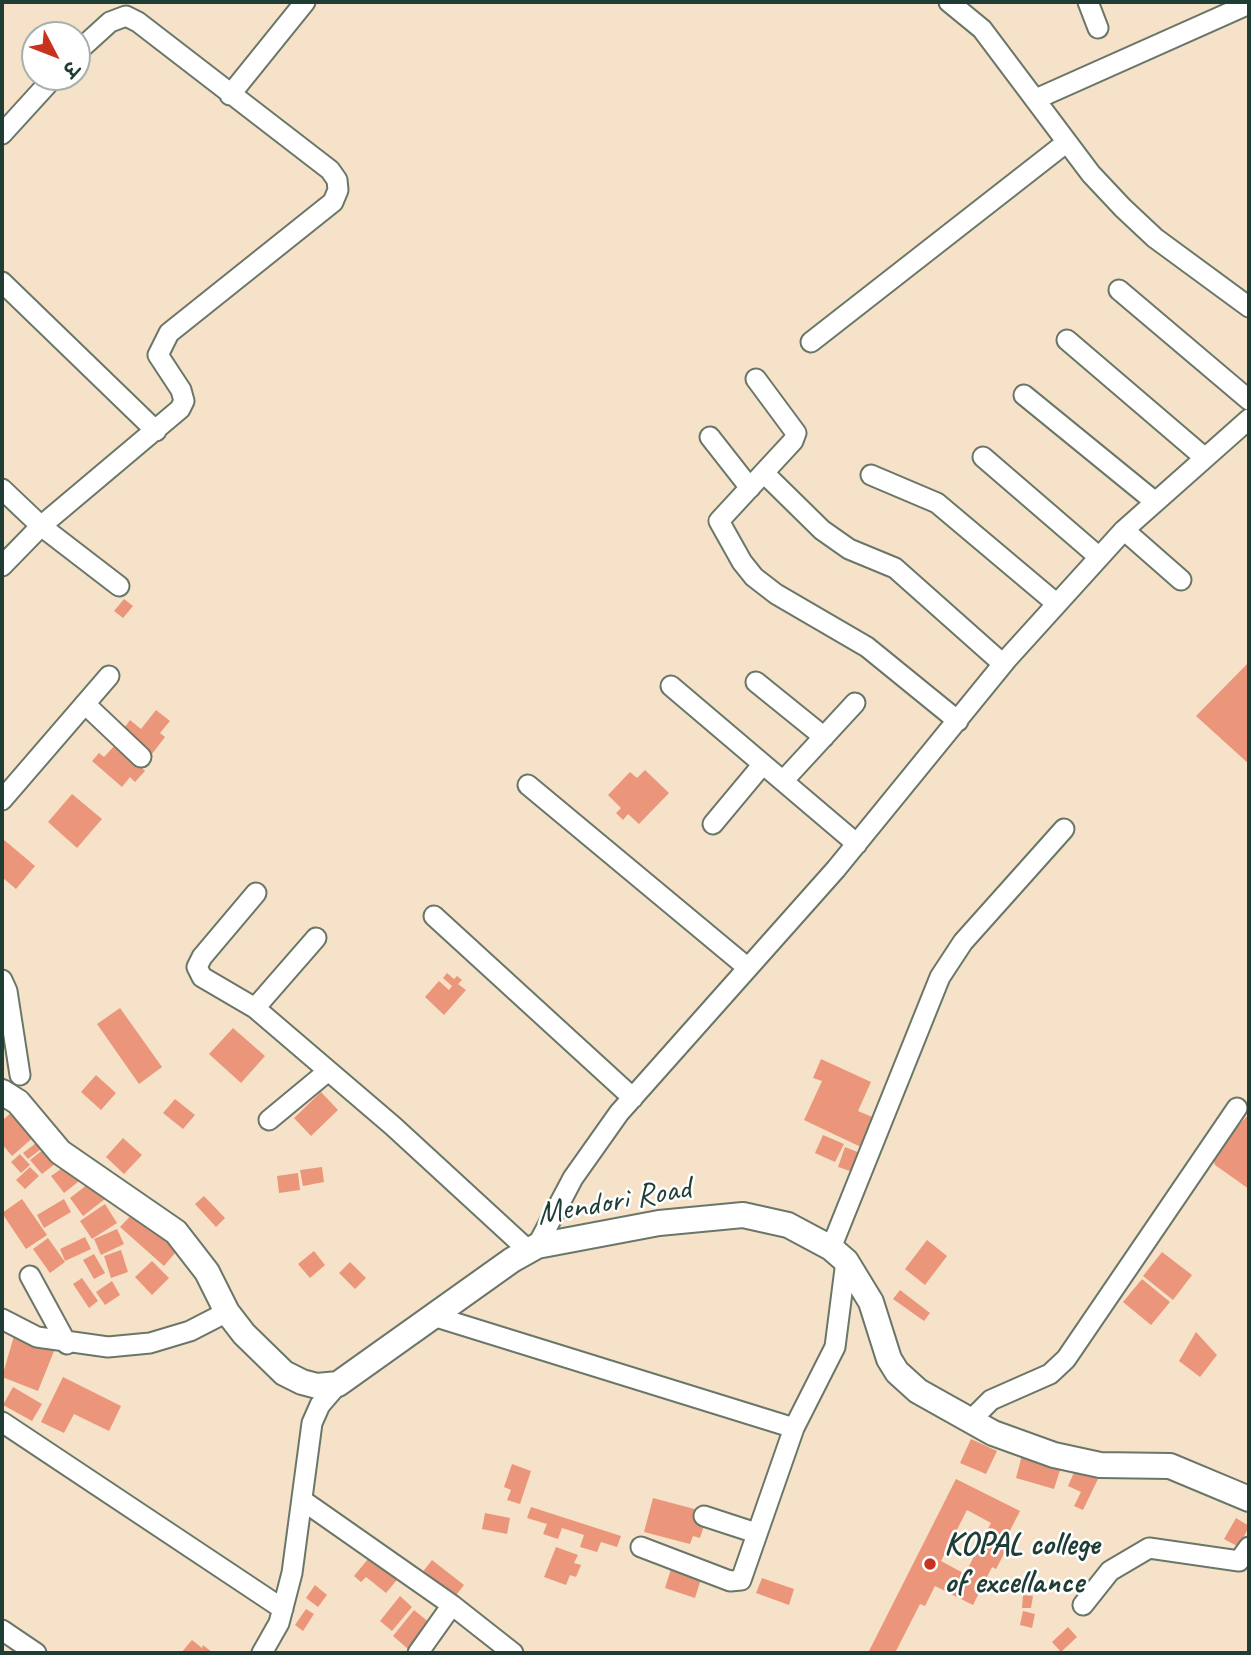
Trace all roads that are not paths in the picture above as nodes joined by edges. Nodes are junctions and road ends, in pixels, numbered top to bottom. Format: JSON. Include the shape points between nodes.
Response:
{"nodes":[{"id":1,"x":949,"y":2,"type":"edge"},
{"id":2,"x":1088,"y":2,"type":"edge"},
{"id":3,"x":297,"y":5,"type":"edge"},
{"id":4,"x":1236,"y":5,"type":"edge"},
{"id":5,"x":1098,"y":28,"type":"dead end"},
{"id":6,"x":91,"y":38,"type":"edge"},
{"id":7,"x":41,"y":91,"type":"edge"},
{"id":8,"x":230,"y":95,"type":"junction"},
{"id":9,"x":1036,"y":99,"type":"junction"},
{"id":10,"x":2,"y":134,"type":"edge"},
{"id":11,"x":1067,"y":142,"type":"junction"},
{"id":12,"x":2,"y":282,"type":"edge"},
{"id":13,"x":1119,"y":290,"type":"dead end"},
{"id":14,"x":1249,"y":307,"type":"edge"},
{"id":15,"x":1068,"y":340,"type":"dead end"},
{"id":16,"x":811,"y":342,"type":"dead end"},
{"id":17,"x":756,"y":379,"type":"dead end"},
{"id":18,"x":1024,"y":395,"type":"dead end"},
{"id":19,"x":1249,"y":400,"type":"edge"},
{"id":20,"x":1249,"y":419,"type":"edge"},
{"id":21,"x":156,"y":431,"type":"junction"},
{"id":22,"x":710,"y":437,"type":"dead end"},
{"id":23,"x":983,"y":457,"type":"dead end"},
{"id":24,"x":1205,"y":458,"type":"junction"},
{"id":25,"x":765,"y":474,"type":"junction"},
{"id":26,"x":872,"y":475,"type":"dead end"},
{"id":27,"x":750,"y":488,"type":"junction"},
{"id":28,"x":2,"y":489,"type":"edge"},
{"id":29,"x":1154,"y":501,"type":"junction"},
{"id":30,"x":41,"y":526,"type":"junction"},
{"id":31,"x":1124,"y":530,"type":"junction"},
{"id":32,"x":1099,"y":557,"type":"junction"},
{"id":33,"x":2,"y":566,"type":"edge"},
{"id":34,"x":1181,"y":580,"type":"dead end"},
{"id":35,"x":119,"y":586,"type":"dead end"},
{"id":36,"x":1057,"y":604,"type":"junction"},
{"id":37,"x":1003,"y":664,"type":"junction"},
{"id":38,"x":109,"y":676,"type":"dead end"},
{"id":39,"x":756,"y":682,"type":"dead end"},
{"id":40,"x":671,"y":686,"type":"dead end"},
{"id":41,"x":855,"y":703,"type":"dead end"},
{"id":42,"x":85,"y":704,"type":"junction"},
{"id":43,"x":958,"y":721,"type":"junction"},
{"id":44,"x":824,"y":737,"type":"junction"},
{"id":45,"x":141,"y":757,"type":"dead end"},
{"id":46,"x":763,"y":764,"type":"junction"},
{"id":47,"x":783,"y":781,"type":"junction"},
{"id":48,"x":528,"y":785,"type":"dead end"},
{"id":49,"x":2,"y":800,"type":"edge"},
{"id":50,"x":713,"y":824,"type":"dead end"},
{"id":51,"x":1064,"y":829,"type":"dead end"},
{"id":52,"x":857,"y":844,"type":"junction"},
{"id":53,"x":256,"y":893,"type":"dead end"},
{"id":54,"x":434,"y":916,"type":"dead end"},
{"id":55,"x":316,"y":938,"type":"dead end"},
{"id":56,"x":748,"y":968,"type":"junction"},
{"id":57,"x":2,"y":980,"type":"edge"},
{"id":58,"x":255,"y":1007,"type":"junction"},
{"id":59,"x":327,"y":1072,"type":"junction"},
{"id":60,"x":11,"y":1084,"type":"edge"},
{"id":61,"x":633,"y":1098,"type":"junction"},
{"id":62,"x":1237,"y":1108,"type":"dead end"},
{"id":63,"x":268,"y":1120,"type":"dead end"},
{"id":64,"x":533,"y":1248,"type":"junction"},
{"id":65,"x":838,"y":1255,"type":"junction"},
{"id":66,"x":30,"y":1276,"type":"dead end"},
{"id":67,"x":228,"y":1312,"type":"junction"},
{"id":68,"x":433,"y":1315,"type":"junction"},
{"id":69,"x":2,"y":1320,"type":"edge"},
{"id":70,"x":67,"y":1344,"type":"junction"},
{"id":71,"x":338,"y":1384,"type":"junction"},
{"id":72,"x":971,"y":1420,"type":"junction"},
{"id":73,"x":2,"y":1422,"type":"edge"},
{"id":74,"x":794,"y":1428,"type":"junction"},
{"id":75,"x":1249,"y":1499,"type":"edge"},
{"id":76,"x":302,"y":1500,"type":"junction"},
{"id":77,"x":704,"y":1516,"type":"dead end"},
{"id":78,"x":756,"y":1533,"type":"junction"},
{"id":79,"x":641,"y":1547,"type":"dead end"},
{"id":80,"x":1246,"y":1559,"type":"edge"},
{"id":81,"x":452,"y":1605,"type":"junction"},
{"id":82,"x":1083,"y":1605,"type":"dead end"},
{"id":83,"x":283,"y":1609,"type":"junction"},
{"id":84,"x":2,"y":1630,"type":"edge"},
{"id":85,"x":14,"y":1647,"type":"edge"},
{"id":86,"x":36,"y":1653,"type":"edge"},
{"id":87,"x":262,"y":1653,"type":"edge"},
{"id":88,"x":418,"y":1653,"type":"edge"},
{"id":89,"x":513,"y":1653,"type":"edge"}],
"edges":[{"from":1,"to":9,"type":"street","via":[[982,29]]},
{"from":2,"to":5,"type":"street"},
{"from":3,"to":8,"type":"street"},
{"from":4,"to":9,"type":"street"},
{"from":6,"to":8,"type":"street","via":[[126,16]]},
{"from":7,"to":10,"type":"street"},
{"from":8,"to":21,"type":"street","via":[[330,170],[338,190],[332,202],[169,333],[158,355],[184,401]]},
{"from":9,"to":11,"type":"street"},
{"from":11,"to":14,"type":"street","via":[[1091,174],[1155,238]]},
{"from":11,"to":16,"type":"street"},
{"from":12,"to":21,"type":"street"},
{"from":13,"to":19,"type":"street"},
{"from":15,"to":24,"type":"street"},
{"from":17,"to":25,"type":"street","via":[[796,433]]},
{"from":18,"to":29,"type":"street"},
{"from":20,"to":24,"type":"street"},
{"from":21,"to":30,"type":"street"},
{"from":22,"to":27,"type":"street"},
{"from":23,"to":32,"type":"street"},
{"from":24,"to":29,"type":"street"},
{"from":25,"to":27,"type":"street"},
{"from":25,"to":37,"type":"street","via":[[822,530],[849,549],[895,568]]},
{"from":26,"to":36,"type":"street","via":[[937,503]]},
{"from":27,"to":43,"type":"street","via":[[719,521],[754,577],[867,647]]},
{"from":28,"to":30,"type":"street"},
{"from":29,"to":31,"type":"street"},
{"from":30,"to":33,"type":"street"},
{"from":30,"to":35,"type":"street"},
{"from":31,"to":32,"type":"street"},
{"from":31,"to":34,"type":"street"},
{"from":32,"to":36,"type":"street"},
{"from":36,"to":37,"type":"street"},
{"from":37,"to":43,"type":"street"},
{"from":38,"to":42,"type":"street"},
{"from":39,"to":44,"type":"street"},
{"from":40,"to":46,"type":"street"},
{"from":41,"to":44,"type":"street"},
{"from":42,"to":45,"type":"street"},
{"from":42,"to":49,"type":"street"},
{"from":43,"to":52,"type":"street"},
{"from":44,"to":47,"type":"street"},
{"from":46,"to":47,"type":"street"},
{"from":46,"to":50,"type":"street"},
{"from":47,"to":52,"type":"street"},
{"from":48,"to":56,"type":"street"},
{"from":51,"to":65,"type":"street","via":[[963,942],[940,977]]},
{"from":52,"to":56,"type":"street"},
{"from":53,"to":58,"type":"street","via":[[197,967],[202,977]]},
{"from":54,"to":61,"type":"street"},
{"from":55,"to":58,"type":"street"},
{"from":56,"to":61,"type":"street"},
{"from":57,"to":60,"type":"street","via":[[7,991]]},
{"from":58,"to":59,"type":"street"},
{"from":59,"to":63,"type":"street"},
{"from":59,"to":64,"type":"street"},
{"from":60,"to":67,"type":"main road","via":[[18,1102],[60,1152],[176,1232],[207,1272]]},
{"from":61,"to":64,"type":"street","via":[[573,1178]]},
{"from":62,"to":72,"type":"street","via":[[1066,1359],[1050,1374],[991,1400]]},
{"from":64,"to":65,"type":"main road","name":"Mendori Road","via":[[659,1223],[743,1215],[788,1225]]},
{"from":64,"to":68,"type":"main road","name":"Mendori Road"},
{"from":65,"to":72,"type":"main road","via":[[871,1302],[882,1344],[897,1372],[918,1391]]},
{"from":65,"to":74,"type":"street","via":[[835,1346]]},
{"from":66,"to":70,"type":"street"},
{"from":67,"to":70,"type":"street","via":[[190,1331],[150,1343]]},
{"from":67,"to":71,"type":"main road","via":[[284,1373],[317,1386]]},
{"from":68,"to":71,"type":"main road","name":"Mendori Road"},
{"from":68,"to":74,"type":"street"},
{"from":69,"to":70,"type":"street","via":[[37,1337]]},
{"from":71,"to":76,"type":"street","via":[[312,1423]]},
{"from":72,"to":75,"type":"main road","via":[[1008,1440],[1055,1455],[1100,1465],[1170,1466]]},
{"from":73,"to":83,"type":"street"},
{"from":74,"to":78,"type":"street"},
{"from":76,"to":81,"type":"street"},
{"from":76,"to":83,"type":"street"},
{"from":77,"to":78,"type":"street"},
{"from":78,"to":79,"type":"street","via":[[741,1580],[736,1582]]},
{"from":80,"to":82,"type":"street","via":[[1149,1548],[1110,1571]]},
{"from":81,"to":88,"type":"street"},
{"from":81,"to":89,"type":"street"},
{"from":83,"to":87,"type":"street"},
{"from":84,"to":85,"type":"street"},
{"from":85,"to":86,"type":"street"}]}
